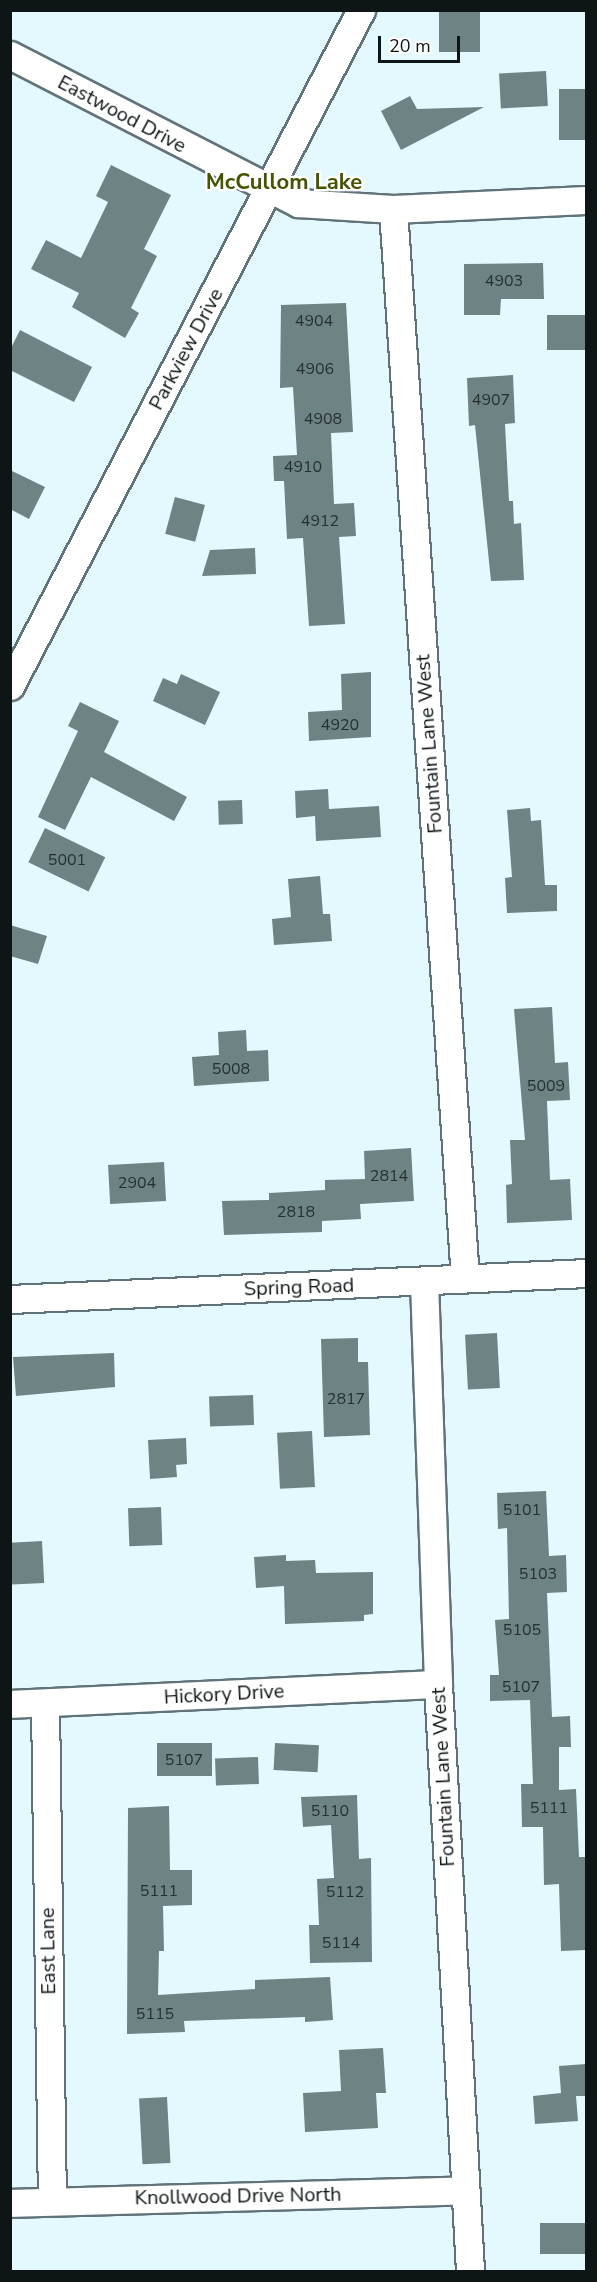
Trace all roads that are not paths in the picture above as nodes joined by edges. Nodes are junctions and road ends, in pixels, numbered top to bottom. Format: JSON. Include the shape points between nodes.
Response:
{"nodes":[{"id":1,"x":361,"y":10,"type":"edge"},
{"id":2,"x":10,"y":55,"type":"edge"},
{"id":3,"x":269,"y":191,"type":"junction"},
{"id":4,"x":586,"y":200,"type":"edge"},
{"id":5,"x":393,"y":209,"type":"junction"},
{"id":6,"x":10,"y":686,"type":"edge"},
{"id":7,"x":586,"y":1273,"type":"edge"},
{"id":8,"x":465,"y":1279,"type":"junction"},
{"id":9,"x":424,"y":1281,"type":"junction"},
{"id":10,"x":10,"y":1299,"type":"edge"},
{"id":11,"x":438,"y":1684,"type":"junction"},
{"id":12,"x":45,"y":1703,"type":"junction"},
{"id":13,"x":10,"y":1704,"type":"edge"},
{"id":14,"x":465,"y":2190,"type":"junction"},
{"id":15,"x":52,"y":2200,"type":"junction"},
{"id":16,"x":10,"y":2203,"type":"edge"},
{"id":17,"x":470,"y":2271,"type":"edge"}],
"edges":[{"from":1,"to":3,"type":"street","name":"Parkview Drive"},
{"from":2,"to":3,"type":"street","name":"Eastwood Drive"},
{"from":3,"to":5,"type":"street","name":"Eastwood Drive","via":[[298,203]]},
{"from":3,"to":6,"type":"street","name":"Parkview Drive"},
{"from":4,"to":5,"type":"street","name":"Eastwood Drive"},
{"from":5,"to":8,"type":"street","name":"Fountain Lane West"},
{"from":7,"to":8,"type":"street","name":"Spring Road"},
{"from":8,"to":9,"type":"street","name":"Spring Road"},
{"from":9,"to":10,"type":"street","name":"Spring Road"},
{"from":9,"to":11,"type":"street","name":"Fountain Lane West"},
{"from":11,"to":12,"type":"street","name":"Hickory Drive"},
{"from":11,"to":14,"type":"street","name":"Fountain Lane West"},
{"from":12,"to":13,"type":"street","name":"Hickory Drive"},
{"from":12,"to":15,"type":"street","name":"East Lane"},
{"from":14,"to":15,"type":"street","name":"Knollwood Drive North"},
{"from":14,"to":17,"type":"street","name":"Fountain Lane West"},
{"from":15,"to":16,"type":"street","name":"Knollwood Drive North"}]}
